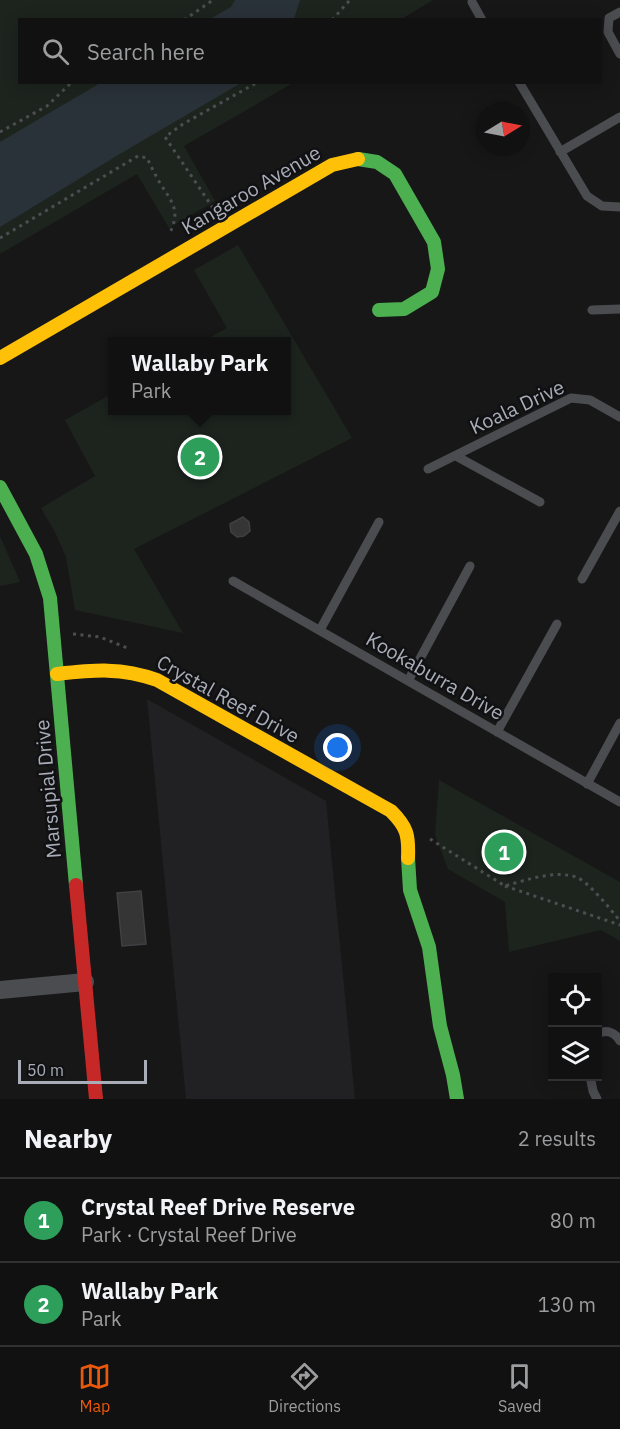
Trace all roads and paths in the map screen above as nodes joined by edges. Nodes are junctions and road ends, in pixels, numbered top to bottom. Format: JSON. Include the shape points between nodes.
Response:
{"nodes":[{"id":1,"x":213,"y":0,"type":"edge"},
{"id":2,"x":350,"y":0,"type":"edge"},
{"id":3,"x":472,"y":2,"type":"dead end"},
{"id":4,"x":620,"y":12,"type":"edge"},
{"id":5,"x":187,"y":18,"type":"edge"},
{"id":6,"x":334,"y":18,"type":"edge"},
{"id":7,"x":481,"y":18,"type":"edge"},
{"id":8,"x":620,"y":54,"type":"edge"},
{"id":9,"x":70,"y":84,"type":"edge"},
{"id":10,"x":254,"y":84,"type":"edge"},
{"id":11,"x":520,"y":84,"type":"edge"},
{"id":12,"x":620,"y":117,"type":"edge"},
{"id":13,"x":0,"y":132,"type":"edge"},
{"id":14,"x":560,"y":152,"type":"junction"},
{"id":15,"x":219,"y":206,"type":"dead end"},
{"id":16,"x":620,"y":207,"type":"edge"},
{"id":17,"x":176,"y":236,"type":"dead end"},
{"id":18,"x":0,"y":238,"type":"edge"},
{"id":19,"x":620,"y":309,"type":"edge"},
{"id":20,"x":379,"y":310,"type":"dead end"},
{"id":21,"x":592,"y":310,"type":"dead end"},
{"id":22,"x":0,"y":358,"type":"edge"},
{"id":23,"x":620,"y":417,"type":"edge"},
{"id":24,"x":456,"y":456,"type":"junction"},
{"id":25,"x":428,"y":470,"type":"dead end"},
{"id":26,"x":0,"y":488,"type":"edge"},
{"id":27,"x":540,"y":502,"type":"dead end"},
{"id":28,"x":620,"y":511,"type":"edge"},
{"id":29,"x":379,"y":522,"type":"dead end"},
{"id":30,"x":470,"y":566,"type":"dead end"},
{"id":31,"x":582,"y":579,"type":"dead end"},
{"id":32,"x":233,"y":581,"type":"dead end"},
{"id":33,"x":557,"y":624,"type":"dead end"},
{"id":34,"x":320,"y":630,"type":"junction"},
{"id":35,"x":57,"y":674,"type":"junction"},
{"id":36,"x":408,"y":681,"type":"junction"},
{"id":37,"x":620,"y":723,"type":"edge"},
{"id":38,"x":497,"y":732,"type":"junction"},
{"id":39,"x":587,"y":784,"type":"junction"},
{"id":40,"x":620,"y":802,"type":"edge"},
{"id":41,"x":505,"y":886,"type":"dead end"},
{"id":42,"x":620,"y":925,"type":"edge"},
{"id":43,"x":85,"y":982,"type":"junction"},
{"id":44,"x":0,"y":990,"type":"edge"},
{"id":45,"x":602,"y":1033,"type":"edge"},
{"id":46,"x":620,"y":1041,"type":"edge"},
{"id":47,"x":591,"y":1081,"type":"edge"},
{"id":48,"x":96,"y":1099,"type":"edge"},
{"id":49,"x":457,"y":1099,"type":"edge"},
{"id":50,"x":597,"y":1099,"type":"edge"}],
"edges":[{"from":1,"to":5,"type":"path"},
{"from":2,"to":6,"type":"path"},
{"from":3,"to":7,"type":"lane"},
{"from":4,"to":8,"type":"lane","via":[[609,18],[608,32]]},
{"from":9,"to":13,"type":"path","via":[[46,106]]},
{"from":10,"to":15,"type":"path","via":[[165,137],[212,209]]},
{"from":11,"to":14,"type":"lane"},
{"from":12,"to":14,"type":"lane"},
{"from":14,"to":16,"type":"lane","via":[[587,196],[602,206]]},
{"from":17,"to":18,"type":"path","via":[[167,241],[174,225],[175,205],[147,158],[138,156]]},
{"from":19,"to":21,"type":"lane"},
{"from":20,"to":22,"type":"street","name":"Kangaroo Avenue","via":[[404,309],[432,292],[438,269],[434,242],[395,174],[377,162],[355,159],[332,165]]},
{"from":23,"to":24,"type":"lane","name":"Koala Drive","via":[[590,400],[571,398]]},
{"from":24,"to":25,"type":"lane","name":"Koala Drive"},
{"from":24,"to":27,"type":"lane"},
{"from":26,"to":35,"type":"street","name":"Marsupial Drive","via":[[42,564],[50,598]]},
{"from":28,"to":31,"type":"lane"},
{"from":29,"to":34,"type":"lane"},
{"from":30,"to":36,"type":"lane"},
{"from":32,"to":34,"type":"lane","name":"Kookaburra Drive"},
{"from":33,"to":38,"type":"lane"},
{"from":34,"to":36,"type":"lane","name":"Kookaburra Drive"},
{"from":35,"to":43,"type":"street","name":"Marsupial Drive"},
{"from":35,"to":49,"type":"street","name":"Crystal Reef Drive","via":[[118,669],[157,680],[391,811],[402,822],[409,838],[410,890],[429,947],[440,1026]]},
{"from":36,"to":38,"type":"lane","name":"Kookaburra Drive"},
{"from":37,"to":39,"type":"lane"},
{"from":38,"to":39,"type":"lane","name":"Kookaburra Drive"},
{"from":39,"to":40,"type":"lane","name":"Kookaburra Drive"},
{"from":41,"to":42,"type":"path"},
{"from":43,"to":44,"type":"street"},
{"from":43,"to":48,"type":"street","name":"Marsupial Drive"},
{"from":45,"to":46,"type":"lane","via":[[608,1031]]},
{"from":47,"to":50,"type":"lane"}]}
